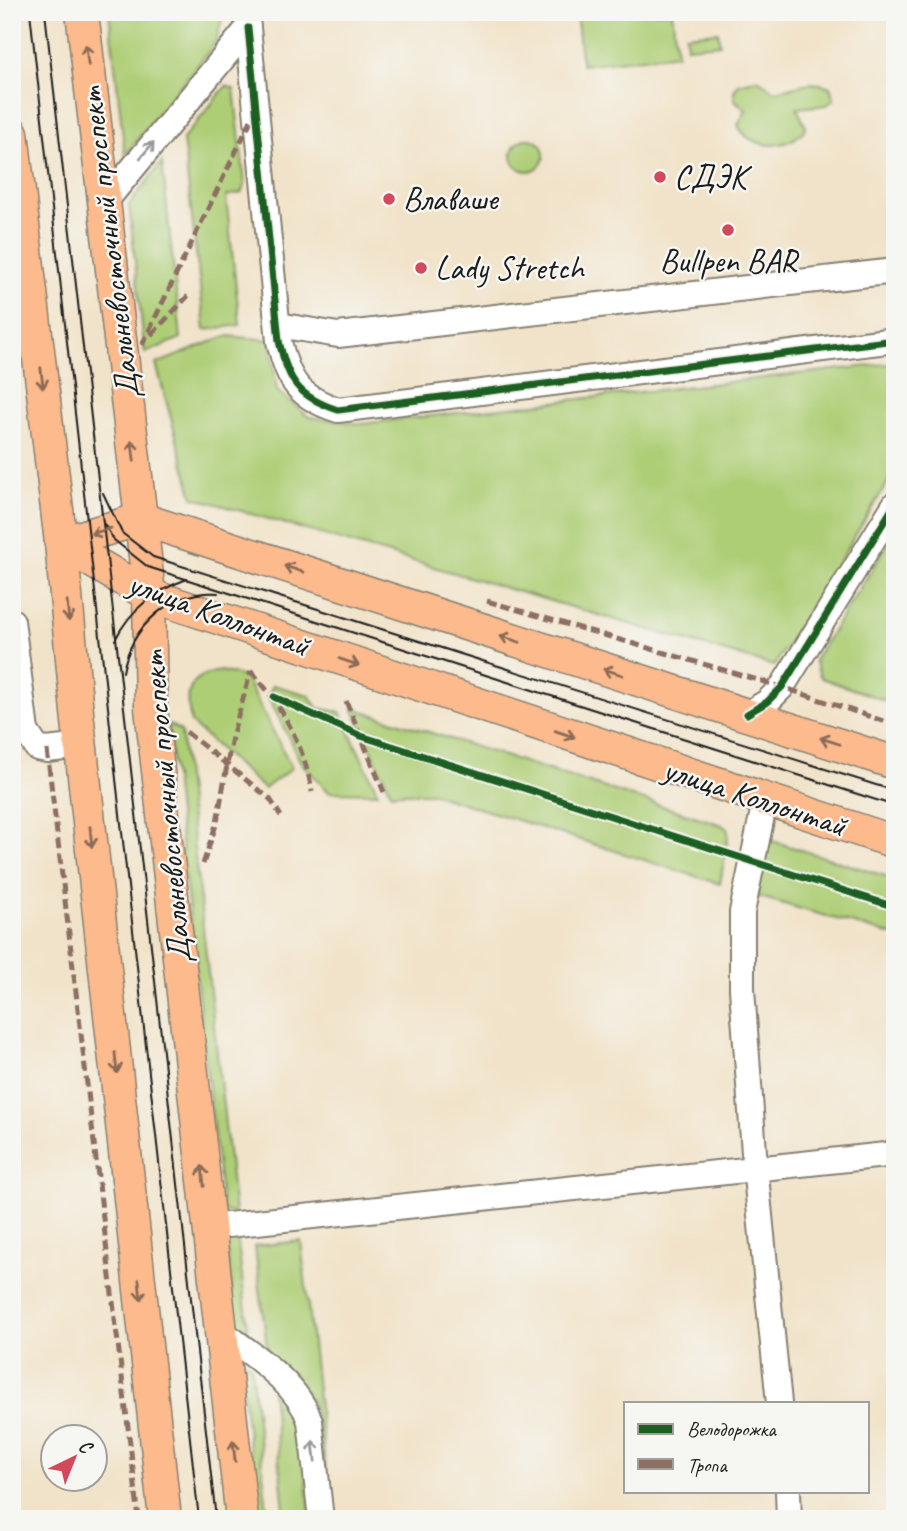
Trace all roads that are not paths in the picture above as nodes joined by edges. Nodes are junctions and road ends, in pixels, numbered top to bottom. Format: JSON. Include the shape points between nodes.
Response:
{"nodes":[{"id":1,"x":82,"y":12,"type":"edge"},
{"id":2,"x":247,"y":20,"type":"edge"},
{"id":3,"x":13,"y":148,"type":"edge"},
{"id":4,"x":104,"y":203,"type":"junction"},
{"id":5,"x":895,"y":271,"type":"edge"},
{"id":6,"x":278,"y":325,"type":"junction"},
{"id":7,"x":24,"y":328,"type":"edge"},
{"id":8,"x":895,"y":340,"type":"edge"},
{"id":9,"x":895,"y":505,"type":"edge"},
{"id":10,"x":141,"y":519,"type":"junction"},
{"id":11,"x":61,"y":543,"type":"junction"},
{"id":12,"x":149,"y":595,"type":"junction"},
{"id":13,"x":12,"y":621,"type":"edge"},
{"id":14,"x":747,"y":714,"type":"junction"},
{"id":15,"x":81,"y":746,"type":"junction"},
{"id":16,"x":895,"y":763,"type":"edge"},
{"id":17,"x":765,"y":801,"type":"junction"},
{"id":18,"x":895,"y":842,"type":"edge"},
{"id":19,"x":895,"y":1154,"type":"edge"},
{"id":20,"x":755,"y":1166,"type":"junction"},
{"id":21,"x":209,"y":1227,"type":"junction"},
{"id":22,"x":221,"y":1331,"type":"junction"},
{"id":23,"x":779,"y":1402,"type":"edge"},
{"id":24,"x":788,"y":1492,"type":"edge"},
{"id":25,"x":165,"y":1519,"type":"edge"},
{"id":26,"x":242,"y":1519,"type":"edge"},
{"id":27,"x":321,"y":1519,"type":"edge"},
{"id":28,"x":789,"y":1519,"type":"edge"}],
"edges":[{"from":4,"to":1,"type":"main road","name":"Дальневосточный проспект","one_way":true},
{"from":4,"to":2,"type":"street","one_way":true},
{"from":2,"to":6,"type":"street"},
{"from":3,"to":7,"type":"main road"},
{"from":10,"to":4,"type":"main road","name":"Дальневосточный проспект","one_way":true},
{"from":5,"to":6,"type":"street","via":[[338,335]]},
{"from":6,"to":8,"type":"street","via":[[291,380],[304,395],[338,410]]},
{"from":7,"to":11,"type":"main road","one_way":true},
{"from":9,"to":14,"type":"street","via":[[782,687]]},
{"from":10,"to":11,"type":"main road","name":"улица Коллонтай","one_way":true},
{"from":10,"to":12,"type":"main road","name":"Дальневосточный проспект"},
{"from":14,"to":10,"type":"main road","name":"улица Коллонтай","one_way":true},
{"from":11,"to":12,"type":"main road","name":"улица Коллонтай"},
{"from":11,"to":15,"type":"main road","one_way":true},
{"from":12,"to":17,"type":"main road","name":"улица Коллонтай","one_way":true},
{"from":21,"to":12,"type":"main road","name":"Дальневосточный проспект","one_way":true,"via":[[151,708]]},
{"from":13,"to":15,"type":"street","via":[[26,731],[37,748]]},
{"from":16,"to":14,"type":"main road","name":"улица Коллонтай","one_way":true},
{"from":15,"to":25,"type":"main road","one_way":true},
{"from":17,"to":18,"type":"main road","name":"улица Коллонтай"},
{"from":17,"to":20,"type":"street","via":[[741,920]]},
{"from":19,"to":20,"type":"street"},
{"from":20,"to":21,"type":"street"},
{"from":20,"to":23,"type":"street"},
{"from":21,"to":22,"type":"main road","name":"Дальневосточный проспект"},
{"from":26,"to":22,"type":"main road","name":"Дальневосточный проспект","one_way":true},
{"from":27,"to":22,"type":"street","one_way":true,"via":[[306,1408],[260,1361]]},
{"from":24,"to":28,"type":"street"}]}
